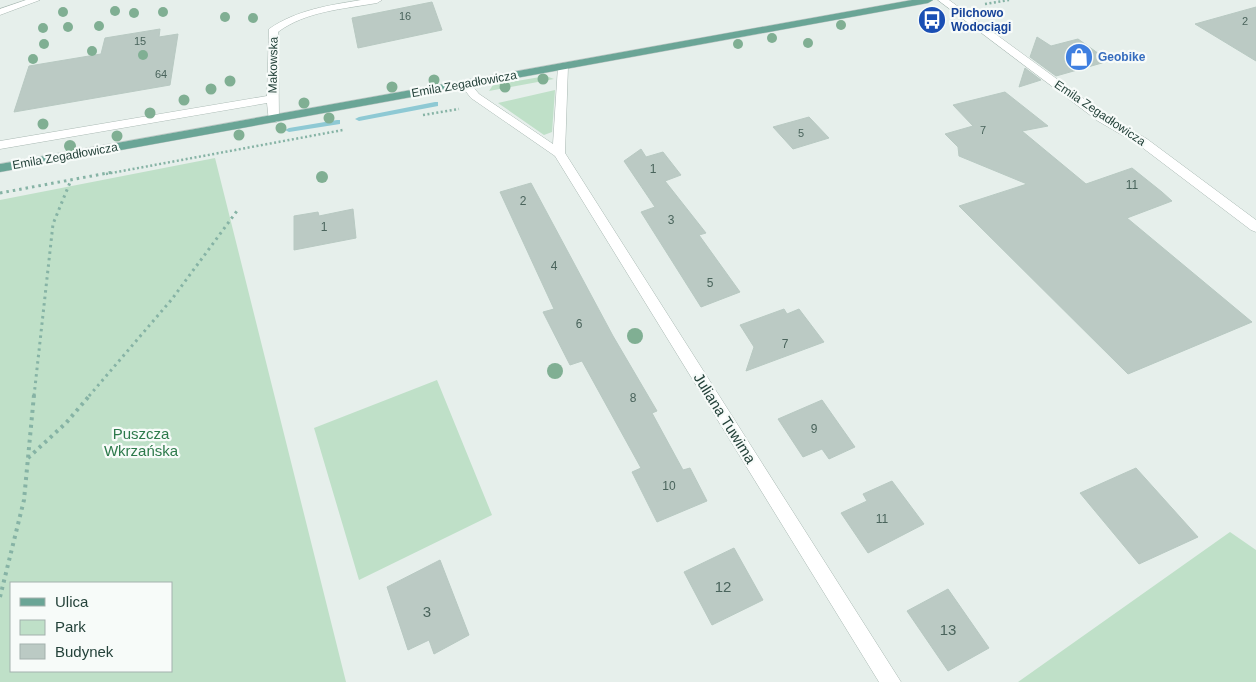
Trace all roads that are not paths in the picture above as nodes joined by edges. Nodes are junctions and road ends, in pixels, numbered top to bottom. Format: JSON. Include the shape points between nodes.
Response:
{"nodes":[{"id":1,"x":35,"y":0,"type":"edge"},
{"id":2,"x":377,"y":0,"type":"edge"},
{"id":3,"x":928,"y":0,"type":"edge"},
{"id":4,"x":943,"y":0,"type":"edge"},
{"id":5,"x":0,"y":12,"type":"edge"},
{"id":6,"x":563,"y":66,"type":"junction"},
{"id":7,"x":466,"y":84,"type":"junction"},
{"id":8,"x":272,"y":99,"type":"junction"},
{"id":9,"x":272,"y":119,"type":"junction"},
{"id":10,"x":0,"y":145,"type":"edge"},
{"id":11,"x":559,"y":153,"type":"junction"},
{"id":12,"x":0,"y":168,"type":"edge"},
{"id":13,"x":1256,"y":227,"type":"edge"},
{"id":14,"x":891,"y":682,"type":"edge"}],
"edges":[{"from":1,"to":5,"type":"street"},
{"from":2,"to":8,"type":"street","name":"Makowska","via":[[281,23],[273,31],[272,38]]},
{"from":3,"to":6,"type":"main road","name":"Emila Zegadłowicza"},
{"from":4,"to":13,"type":"street","name":"Emila Zegadłowicza"},
{"from":6,"to":7,"type":"main road","name":"Emila Zegadłowicza"},
{"from":6,"to":11,"type":"street"},
{"from":7,"to":9,"type":"main road","name":"Emila Zegadłowicza"},
{"from":7,"to":11,"type":"street","name":"Juliana Tuwima","via":[[475,96]]},
{"from":8,"to":9,"type":"street","name":"Makowska"},
{"from":8,"to":10,"type":"street"},
{"from":9,"to":12,"type":"main road","name":"Emila Zegadłowicza"},
{"from":11,"to":14,"type":"street","name":"Juliana Tuwima"}]}
